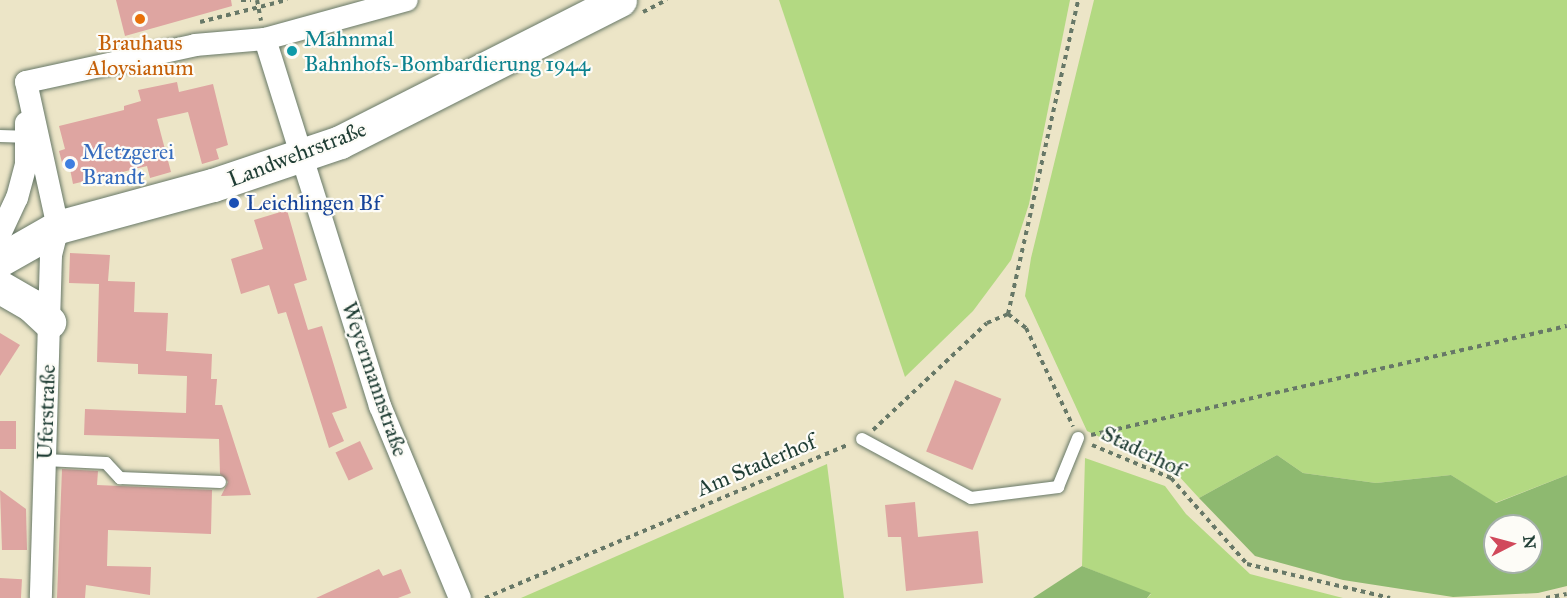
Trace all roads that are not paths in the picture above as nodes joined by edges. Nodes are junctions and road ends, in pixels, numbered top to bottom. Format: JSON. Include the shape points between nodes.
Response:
{"nodes":[{"id":1,"x":407,"y":0,"type":"edge"},
{"id":2,"x":620,"y":0,"type":"edge"},
{"id":3,"x":265,"y":39,"type":"junction"},
{"id":4,"x":0,"y":136,"type":"edge"},
{"id":5,"x":32,"y":137,"type":"junction"},
{"id":6,"x":301,"y":156,"type":"junction"},
{"id":7,"x":58,"y":227,"type":"junction"},
{"id":8,"x":0,"y":234,"type":"edge"},
{"id":9,"x":0,"y":260,"type":"edge"},
{"id":10,"x":0,"y":287,"type":"edge"},
{"id":11,"x":49,"y":322,"type":"junction"},
{"id":12,"x":1078,"y":438,"type":"road end"},
{"id":13,"x":862,"y":439,"type":"road end"},
{"id":14,"x":45,"y":460,"type":"junction"},
{"id":15,"x":220,"y":482,"type":"dead end"},
{"id":16,"x":41,"y":598,"type":"edge"},
{"id":17,"x":460,"y":598,"type":"edge"}],
"edges":[{"from":1,"to":3,"type":"street"},
{"from":2,"to":6,"type":"main road","name":"Landwehrstraße","via":[[340,142]]},
{"from":3,"to":5,"type":"street","via":[[195,45],[26,82]]},
{"from":3,"to":6,"type":"street","name":"Weyermannstraße"},
{"from":4,"to":5,"type":"lane"},
{"from":5,"to":7,"type":"street"},
{"from":5,"to":8,"type":"street","via":[[17,198]]},
{"from":6,"to":7,"type":"main road","name":"Landwehrstraße","via":[[213,185]]},
{"from":6,"to":17,"type":"street","name":"Weyermannstraße","via":[[380,406]]},
{"from":7,"to":9,"type":"main road","name":"Landwehrstraße"},
{"from":7,"to":11,"type":"street","name":"Uferstraße","via":[[51,255]]},
{"from":10,"to":11,"type":"main road","via":[[31,305]]},
{"from":11,"to":14,"type":"street","name":"Uferstraße"},
{"from":12,"to":13,"type":"lane","via":[[1058,487],[971,498]]},
{"from":14,"to":15,"type":"lane","via":[[106,463],[120,478]]},
{"from":14,"to":16,"type":"street","name":"Uferstraße"}]}
